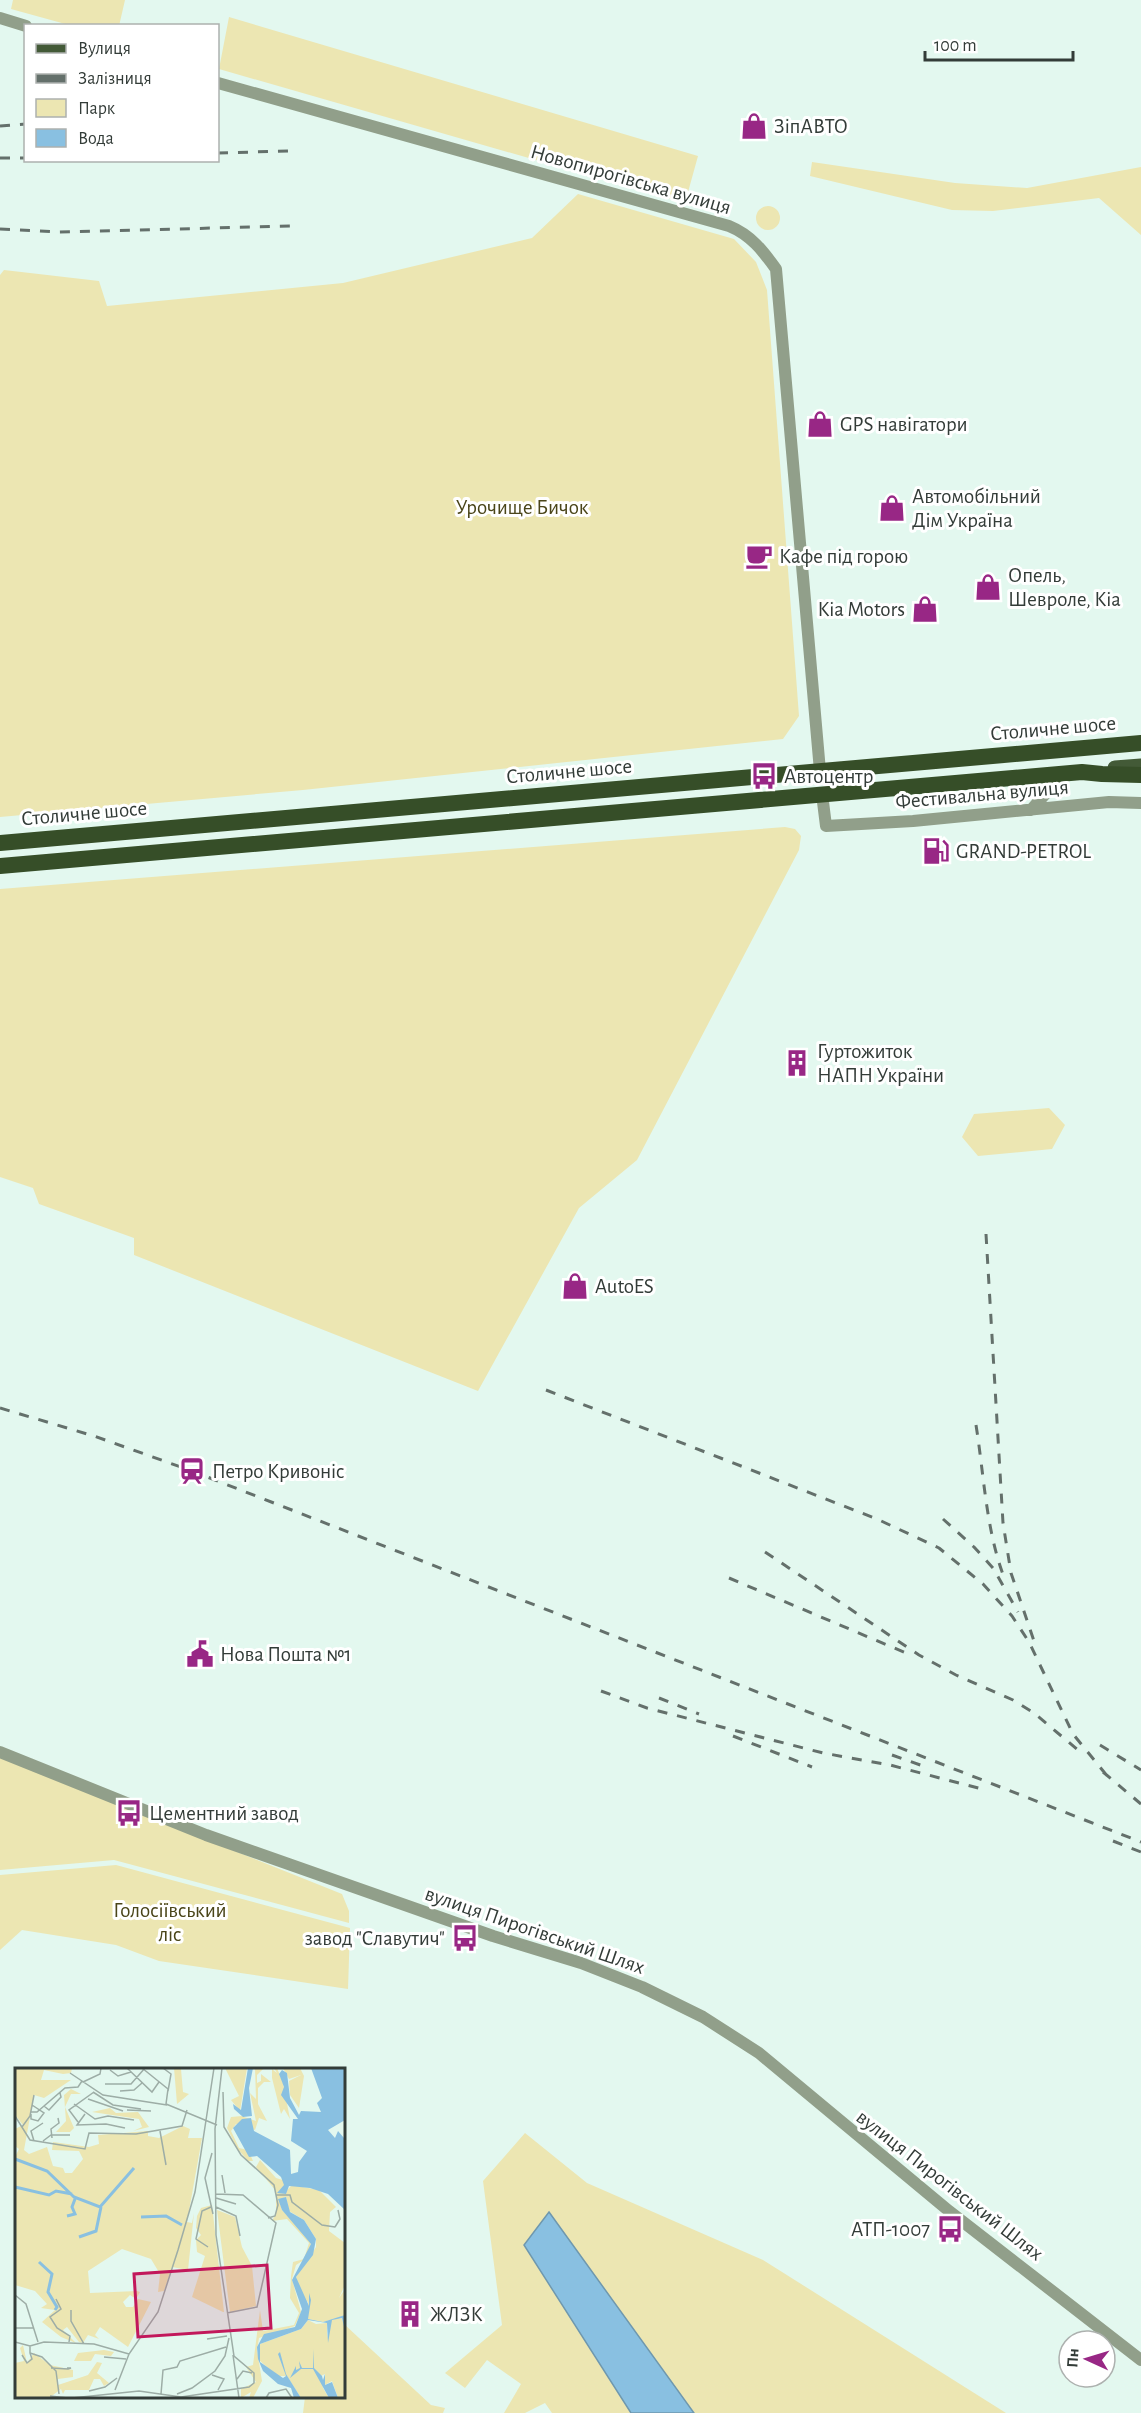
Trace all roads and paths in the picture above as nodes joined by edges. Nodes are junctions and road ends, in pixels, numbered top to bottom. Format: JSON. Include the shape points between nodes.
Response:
{"nodes":[{"id":1,"x":0,"y":18,"type":"edge"},
{"id":2,"x":24,"y":25,"type":"edge"},
{"id":3,"x":219,"y":83,"type":"edge"},
{"id":4,"x":1141,"y":743,"type":"edge"},
{"id":5,"x":1141,"y":766,"type":"edge"},
{"id":6,"x":820,"y":771,"type":"junction"},
{"id":7,"x":1082,"y":772,"type":"junction"},
{"id":8,"x":1064,"y":773,"type":"junction"},
{"id":9,"x":1141,"y":775,"type":"edge"},
{"id":10,"x":822,"y":794,"type":"junction"},
{"id":11,"x":1141,"y":802,"type":"edge"},
{"id":12,"x":1031,"y":810,"type":"junction"},
{"id":13,"x":0,"y":843,"type":"edge"},
{"id":14,"x":0,"y":866,"type":"edge"},
{"id":15,"x":0,"y":1752,"type":"edge"},
{"id":16,"x":1141,"y":2360,"type":"edge"}],
"edges":[{"from":1,"to":2,"type":"street"},
{"from":3,"to":6,"type":"street","name":"Новопирогівська вулиця","via":[[729,226],[745,232],[762,250],[776,269]]},
{"from":4,"to":6,"type":"highway","name":"Столичне шосе"},
{"from":5,"to":7,"type":"main road"},
{"from":6,"to":13,"type":"highway","name":"Столичне шосе"},
{"from":7,"to":8,"type":"highway"},
{"from":7,"to":9,"type":"highway"},
{"from":8,"to":10,"type":"highway"},
{"from":8,"to":12,"type":"street"},
{"from":10,"to":12,"type":"street","name":"Фестивальна вулиця","via":[[826,826]]},
{"from":10,"to":14,"type":"highway"},
{"from":11,"to":12,"type":"street","name":"Фестивальна вулиця"},
{"from":15,"to":16,"type":"street","name":"вулиця Пирогівський Шлях","via":[[206,1835],[581,1963],[703,2017],[759,2053],[940,2204]]}]}
